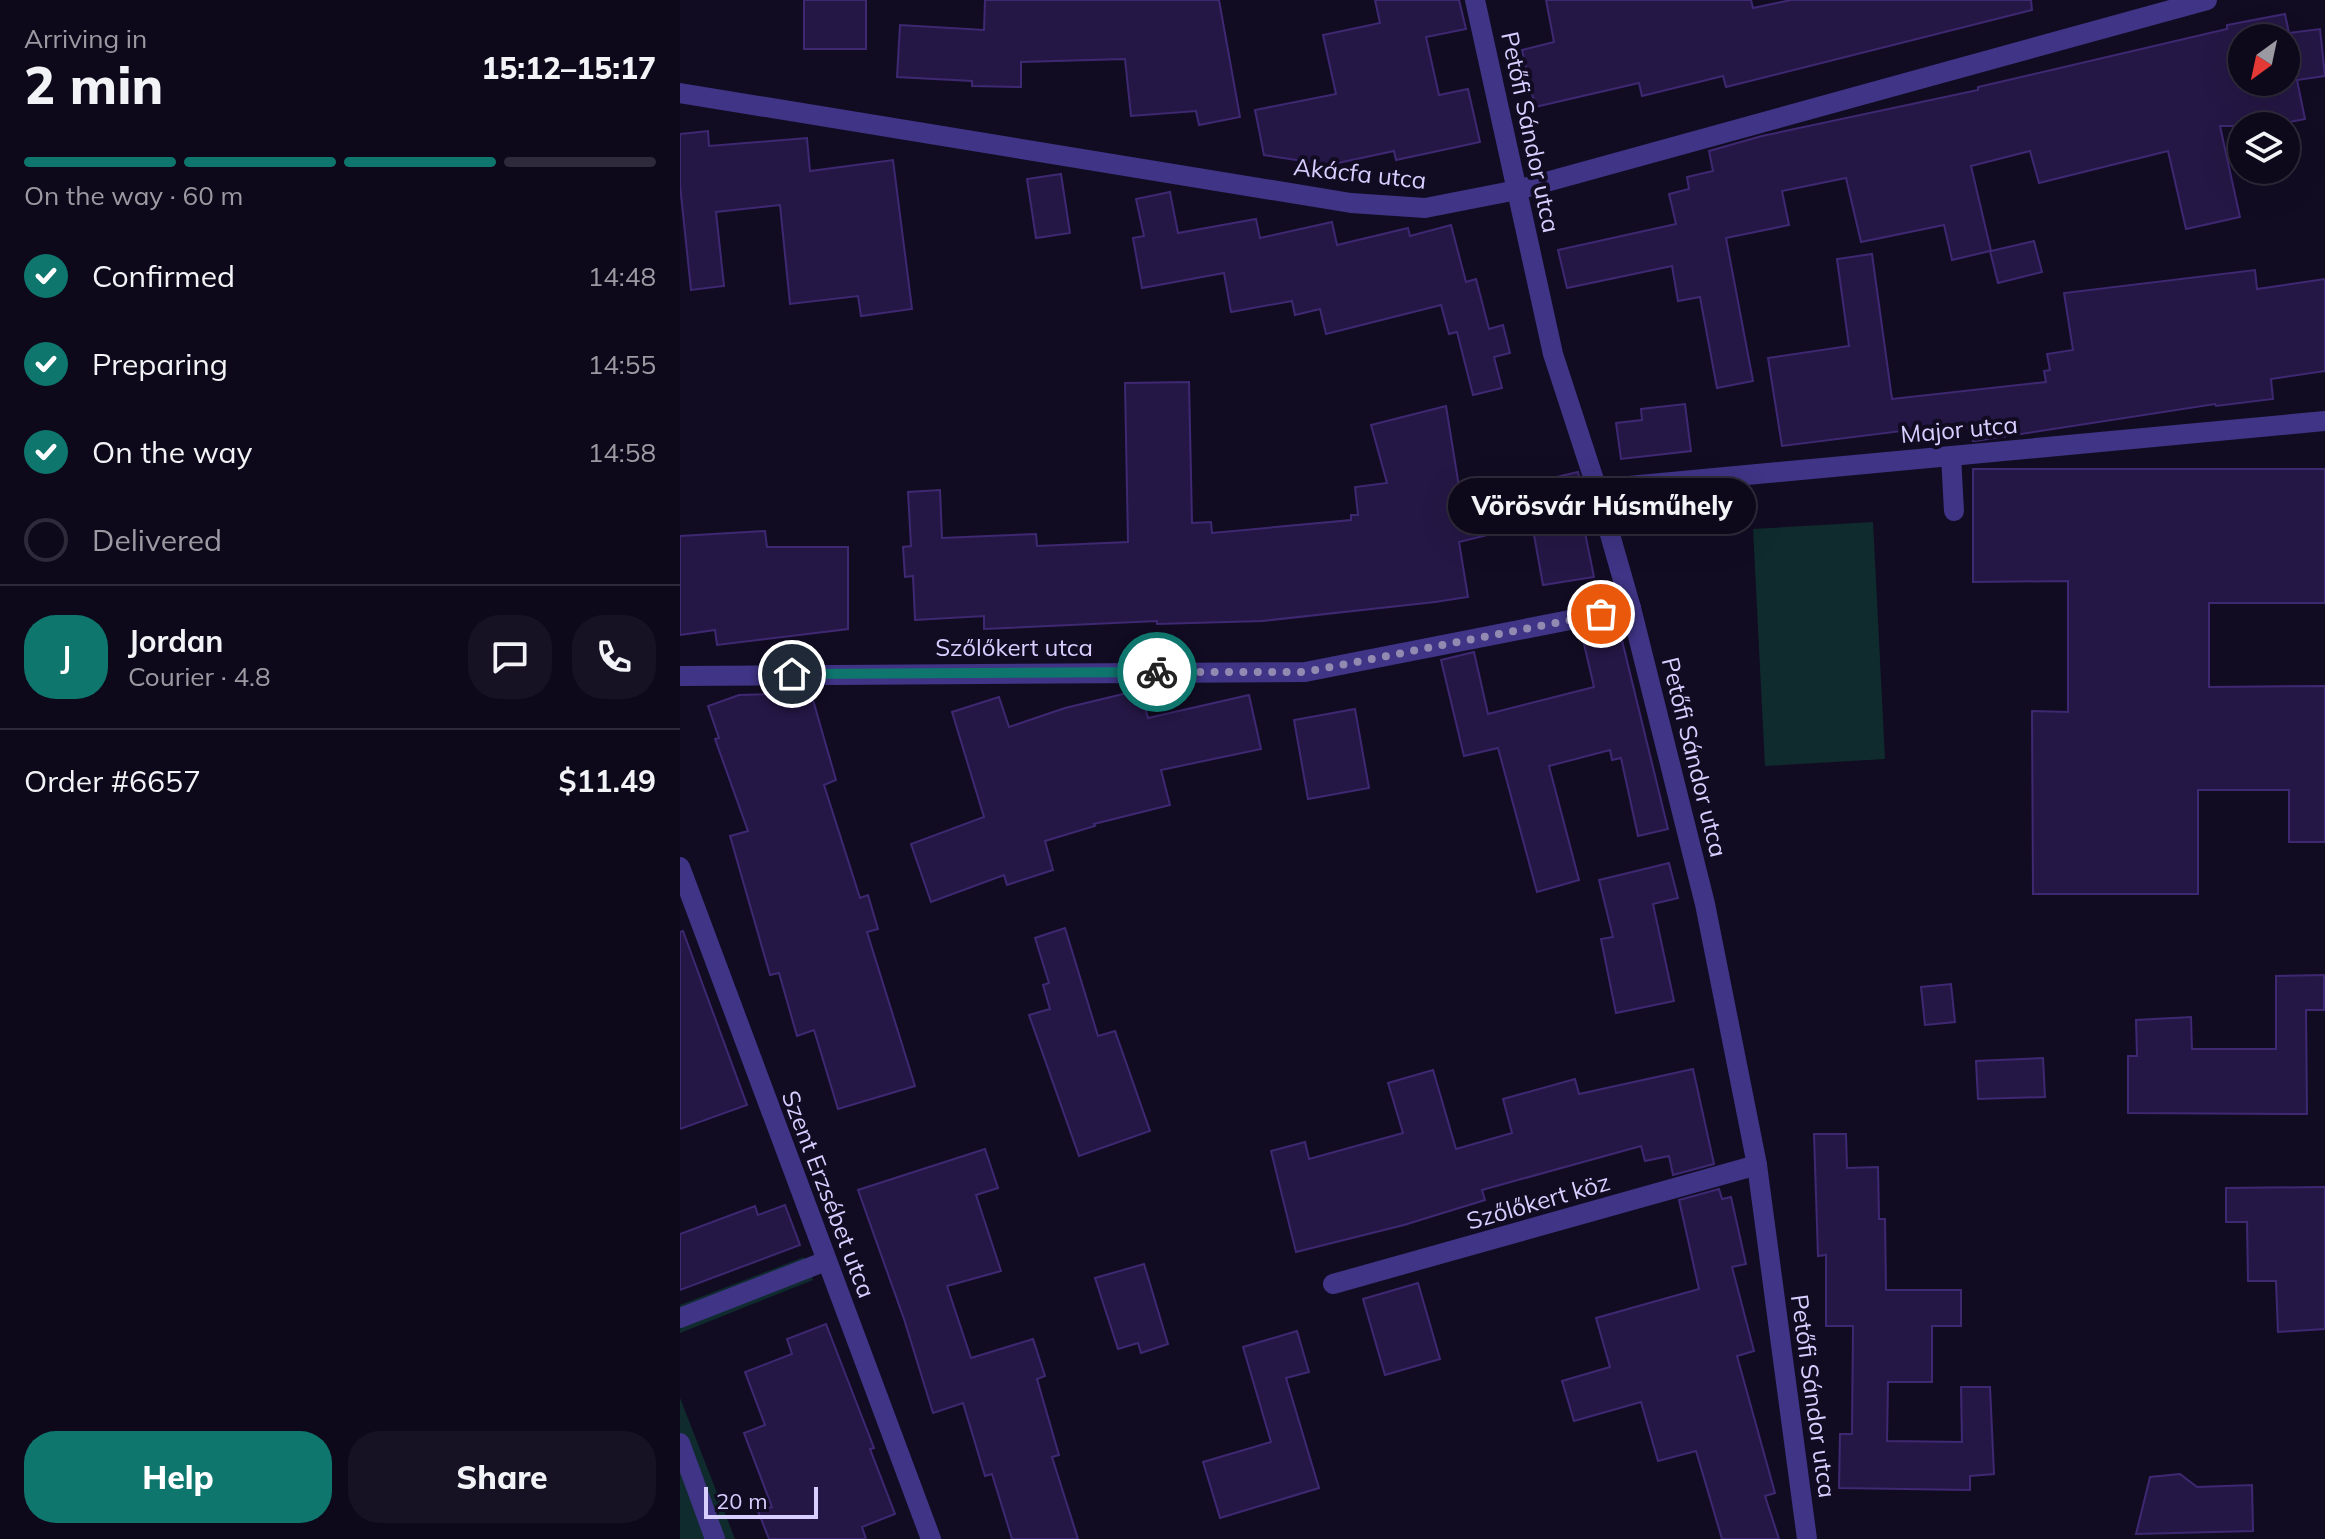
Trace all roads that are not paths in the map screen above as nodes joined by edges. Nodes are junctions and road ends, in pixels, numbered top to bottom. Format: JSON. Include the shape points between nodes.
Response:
{"nodes":[{"id":1,"x":1475,"y":0,"type":"edge"},
{"id":2,"x":2207,"y":0,"type":"edge"},
{"id":3,"x":680,"y":93,"type":"edge"},
{"id":4,"x":1517,"y":190,"type":"junction"},
{"id":5,"x":2325,"y":421,"type":"edge"},
{"id":6,"x":1951,"y":456,"type":"junction"},
{"id":7,"x":1597,"y":489,"type":"junction"},
{"id":8,"x":1954,"y":511,"type":"dead end"},
{"id":9,"x":1631,"y":608,"type":"junction"},
{"id":10,"x":680,"y":676,"type":"edge"},
{"id":11,"x":680,"y":867,"type":"edge"},
{"id":12,"x":1757,"y":1165,"type":"junction"},
{"id":13,"x":826,"y":1261,"type":"junction"},
{"id":14,"x":1333,"y":1284,"type":"dead end"},
{"id":15,"x":680,"y":1318,"type":"edge"},
{"id":16,"x":680,"y":1443,"type":"edge"},
{"id":17,"x":715,"y":1539,"type":"edge"},
{"id":18,"x":931,"y":1539,"type":"edge"},
{"id":19,"x":1807,"y":1539,"type":"edge"}],
"edges":[{"from":1,"to":4,"type":"street","name":"Petőfi Sándor utca"},
{"from":2,"to":4,"type":"street","name":"Akácfa utca"},
{"from":3,"to":4,"type":"street","name":"Akácfa utca","via":[[1351,203],[1425,208]]},
{"from":4,"to":7,"type":"street","name":"Petőfi Sándor utca","via":[[1553,354]]},
{"from":5,"to":6,"type":"street","name":"Major utca"},
{"from":6,"to":7,"type":"street","name":"Major utca"},
{"from":6,"to":8,"type":"street"},
{"from":7,"to":9,"type":"street","name":"Petőfi Sándor utca"},
{"from":9,"to":10,"type":"street","name":"Szőlőkert utca","via":[[1305,672]]},
{"from":9,"to":12,"type":"street","name":"Petőfi Sándor utca","via":[[1705,904]]},
{"from":11,"to":13,"type":"street","name":"Szent Erzsébet utca"},
{"from":12,"to":14,"type":"street","name":"Szőlőkert köz"},
{"from":12,"to":19,"type":"street","name":"Petőfi Sándor utca"},
{"from":13,"to":15,"type":"street"},
{"from":13,"to":18,"type":"street","name":"Szent Erzsébet utca"},
{"from":16,"to":17,"type":"street"}]}
